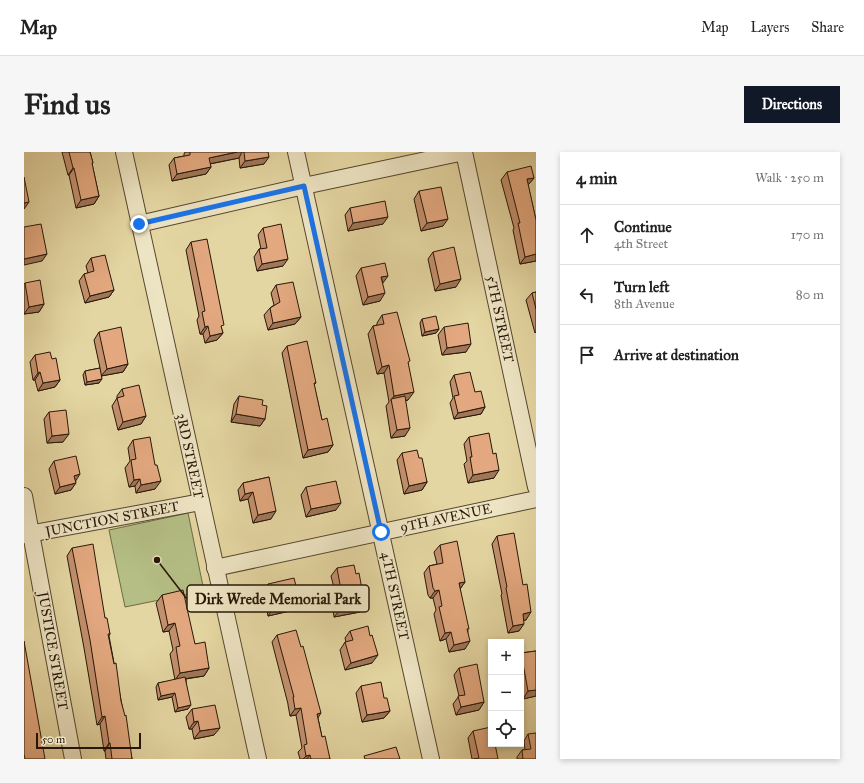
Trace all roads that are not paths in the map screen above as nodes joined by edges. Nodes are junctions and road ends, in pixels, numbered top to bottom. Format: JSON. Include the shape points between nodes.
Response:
{"nodes":[{"id":1,"x":124,"y":152,"type":"edge"},
{"id":2,"x":296,"y":152,"type":"edge"},
{"id":3,"x":464,"y":152,"type":"edge"},
{"id":4,"x":304,"y":186,"type":"junction"},
{"id":5,"x":139,"y":224,"type":"junction"},
{"id":6,"x":536,"y":487,"type":"edge"},
{"id":7,"x":24,"y":496,"type":"edge"},
{"id":8,"x":536,"y":499,"type":"edge"},
{"id":9,"x":201,"y":502,"type":"junction"},
{"id":10,"x":381,"y":532,"type":"junction"},
{"id":11,"x":28,"y":535,"type":"edge"},
{"id":12,"x":216,"y":568,"type":"junction"},
{"id":13,"x":73,"y":759,"type":"edge"},
{"id":14,"x":258,"y":759,"type":"edge"},
{"id":15,"x":431,"y":759,"type":"edge"}],
"edges":[{"from":1,"to":5,"type":"street","name":"3RD STREET"},
{"from":2,"to":4,"type":"street","name":"4TH STREET"},
{"from":3,"to":4,"type":"street"},
{"from":3,"to":6,"type":"street","name":"5TH STREET"},
{"from":4,"to":5,"type":"street"},
{"from":4,"to":10,"type":"street","name":"4TH STREET"},
{"from":5,"to":9,"type":"street","name":"3RD STREET"},
{"from":7,"to":11,"type":"street","name":"JUSTICE STREET"},
{"from":8,"to":10,"type":"street","name":"9TH AVENUE"},
{"from":9,"to":11,"type":"street","name":"JUNCTION STREET"},
{"from":9,"to":12,"type":"street","name":"3RD STREET"},
{"from":10,"to":12,"type":"street","name":"9TH AVENUE"},
{"from":10,"to":15,"type":"street","name":"4TH STREET"},
{"from":11,"to":13,"type":"street","name":"JUSTICE STREET"},
{"from":12,"to":14,"type":"street","name":"3RD STREET"}]}
